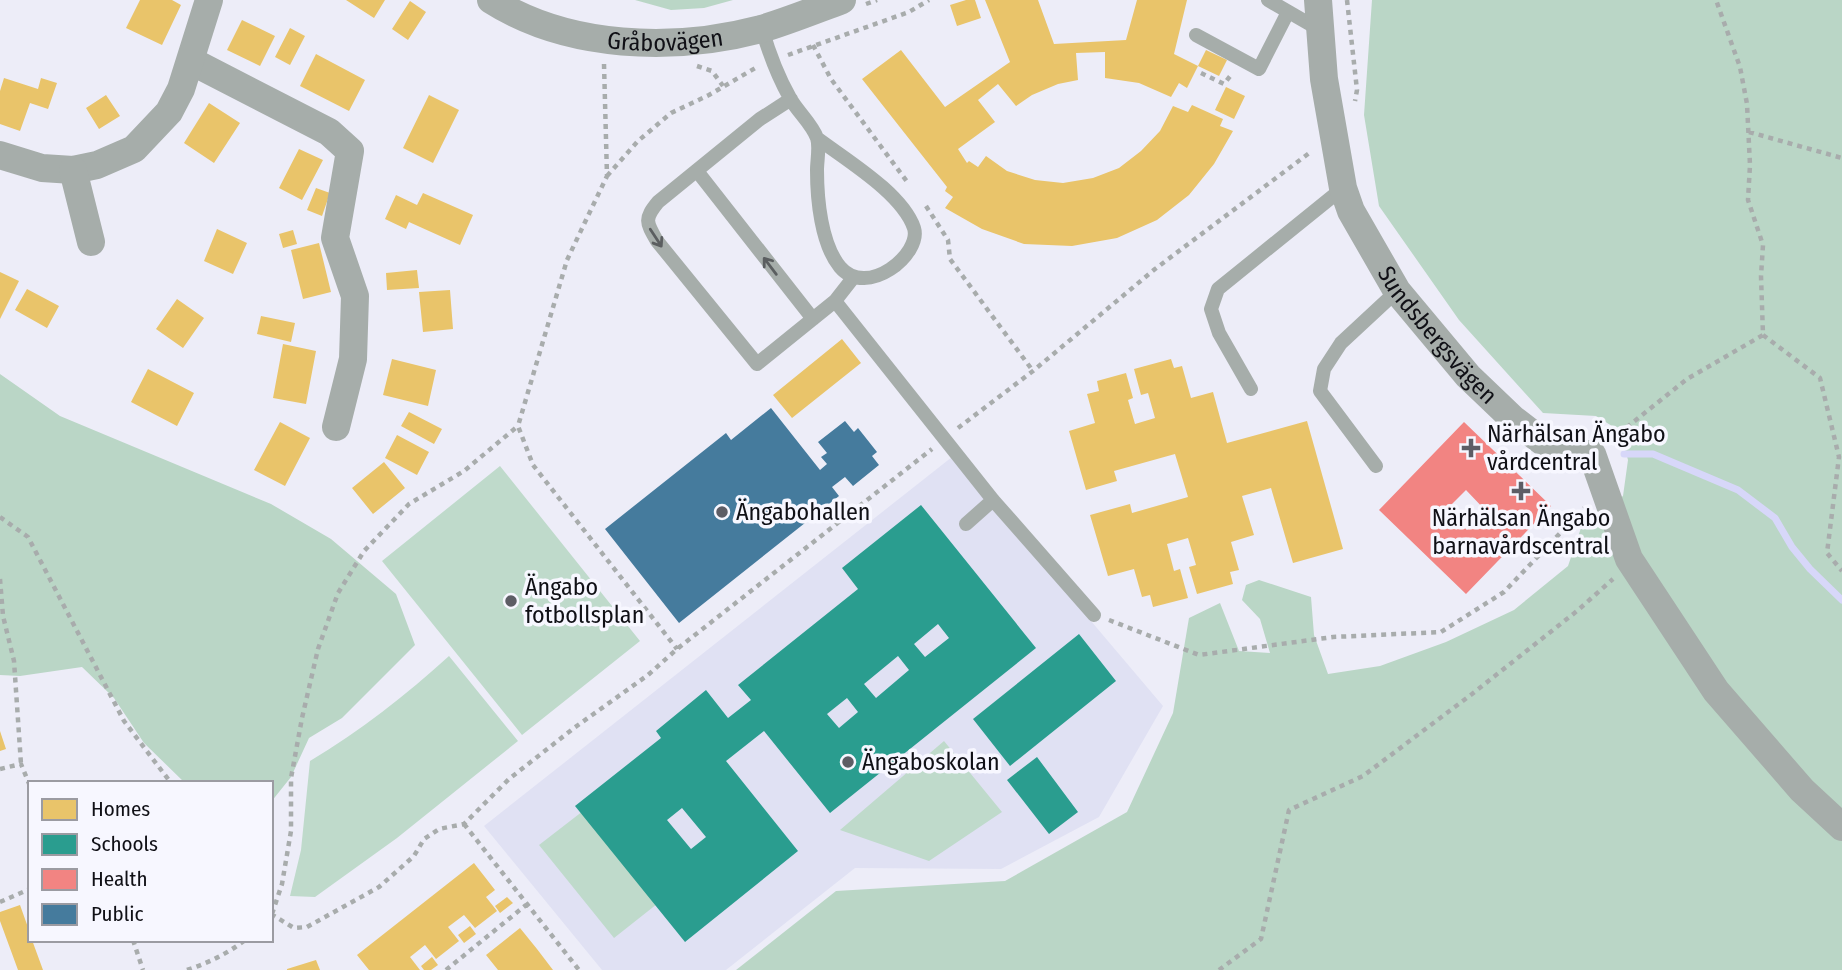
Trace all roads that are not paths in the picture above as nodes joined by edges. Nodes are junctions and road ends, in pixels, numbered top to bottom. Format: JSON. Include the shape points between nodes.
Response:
{"nodes":[{"id":1,"x":209,"y":0,"type":"edge"},
{"id":2,"x":491,"y":0,"type":"edge"},
{"id":3,"x":842,"y":0,"type":"edge"},
{"id":4,"x":1268,"y":0,"type":"edge"},
{"id":5,"x":1318,"y":0,"type":"edge"},
{"id":6,"x":1288,"y":12,"type":"junction"},
{"id":7,"x":762,"y":29,"type":"junction"},
{"id":8,"x":1320,"y":30,"type":"junction"},
{"id":9,"x":1195,"y":35,"type":"dead end"},
{"id":10,"x":191,"y":61,"type":"junction"},
{"id":11,"x":790,"y":99,"type":"junction"},
{"id":12,"x":817,"y":138,"type":"junction"},
{"id":13,"x":0,"y":155,"type":"edge"},
{"id":14,"x":73,"y":170,"type":"junction"},
{"id":15,"x":697,"y":171,"type":"junction"},
{"id":16,"x":1343,"y":188,"type":"junction"},
{"id":17,"x":91,"y":242,"type":"dead end"},
{"id":18,"x":853,"y":278,"type":"junction"},
{"id":19,"x":1397,"y":291,"type":"junction"},
{"id":20,"x":835,"y":301,"type":"junction"},
{"id":21,"x":813,"y":320,"type":"junction"},
{"id":22,"x":1251,"y":389,"type":"dead end"},
{"id":23,"x":336,"y":427,"type":"dead end"},
{"id":24,"x":1376,"y":466,"type":"dead end"},
{"id":25,"x":993,"y":500,"type":"junction"},
{"id":26,"x":966,"y":524,"type":"dead end"},
{"id":27,"x":1094,"y":615,"type":"road end"},
{"id":28,"x":1842,"y":827,"type":"edge"}],
"edges":[{"from":1,"to":10,"type":"street"},
{"from":2,"to":7,"type":"street","name":"Gråbovägen","via":[[539,25],[614,41],[725,37]]},
{"from":3,"to":7,"type":"street","name":"Gråbovägen"},
{"from":4,"to":6,"type":"lane"},
{"from":5,"to":8,"type":"street","name":"Sundsbergsvägen"},
{"from":6,"to":8,"type":"lane"},
{"from":6,"to":9,"type":"lane","via":[[1259,69]]},
{"from":7,"to":11,"type":"lane","via":[[771,61]]},
{"from":8,"to":16,"type":"street","name":"Sundsbergsvägen"},
{"from":10,"to":14,"type":"street","via":[[169,112],[134,149]]},
{"from":10,"to":23,"type":"street","via":[[329,132],[350,151],[335,238],[355,296],[353,359]]},
{"from":11,"to":12,"type":"lane"},
{"from":11,"to":15,"type":"lane"},
{"from":12,"to":18,"type":"lane","via":[[817,202],[831,254]]},
{"from":12,"to":18,"type":"lane","via":[[886,188],[914,230],[913,245],[902,260],[874,278]]},
{"from":13,"to":14,"type":"street","via":[[42,168]]},
{"from":14,"to":17,"type":"street"},
{"from":21,"to":15,"type":"lane","one_way":true},
{"from":15,"to":21,"type":"lane","one_way":true,"via":[[648,214],[657,240],[757,364]]},
{"from":16,"to":19,"type":"street","name":"Sundsbergsvägen","via":[[1351,211]]},
{"from":16,"to":22,"type":"lane","via":[[1218,289],[1211,309]]},
{"from":18,"to":20,"type":"lane"},
{"from":19,"to":24,"type":"lane","via":[[1341,343],[1324,369],[1320,391]]},
{"from":19,"to":28,"type":"street","name":"Sundsbergsvägen","via":[[1468,376],[1513,419],[1566,454],[1592,454],[1629,559],[1716,691],[1802,789]]},
{"from":20,"to":21,"type":"lane"},
{"from":20,"to":25,"type":"lane"},
{"from":25,"to":26,"type":"lane"},
{"from":25,"to":27,"type":"lane"}]}
